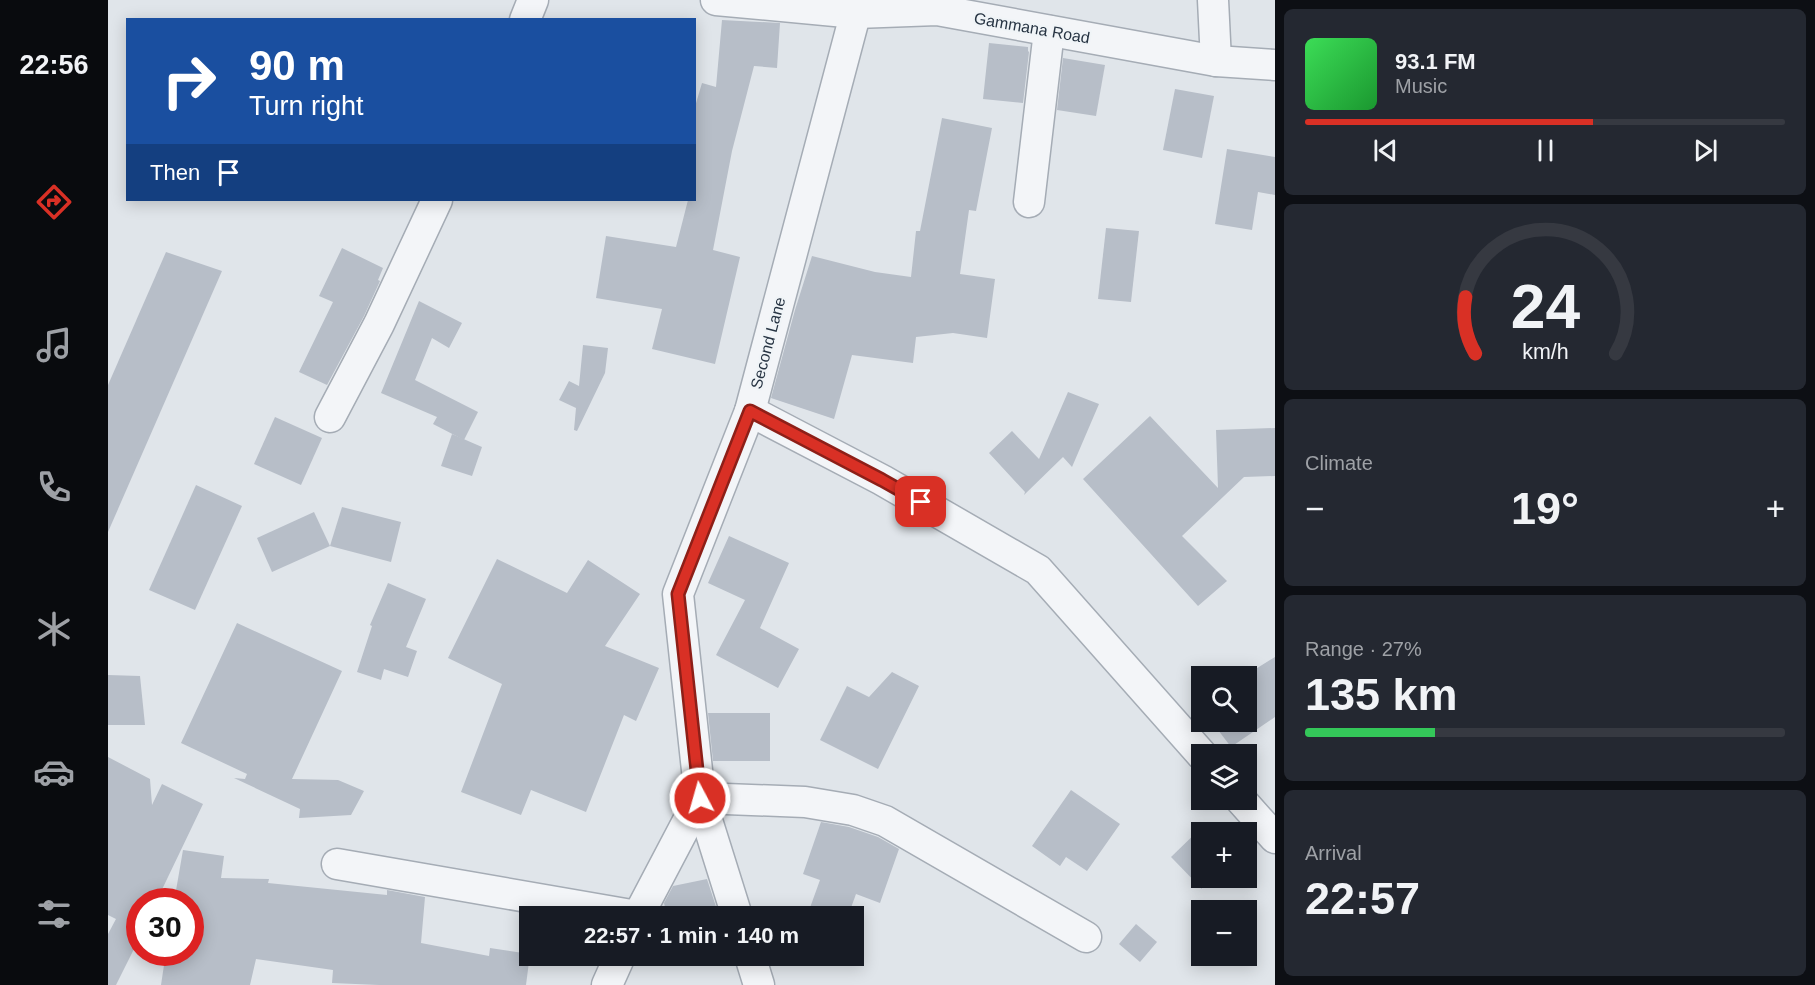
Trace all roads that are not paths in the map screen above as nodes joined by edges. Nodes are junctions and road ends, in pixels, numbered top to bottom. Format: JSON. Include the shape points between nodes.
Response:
{"nodes":[{"id":1,"x":533,"y":0,"type":"edge"},
{"id":2,"x":716,"y":0,"type":"edge"},
{"id":3,"x":1213,"y":0,"type":"edge"},
{"id":4,"x":857,"y":6,"type":"edge"},
{"id":5,"x":526,"y":18,"type":"edge"},
{"id":6,"x":1049,"y":31,"type":"junction"},
{"id":7,"x":1216,"y":61,"type":"junction"},
{"id":8,"x":1275,"y":65,"type":"edge"},
{"id":9,"x":437,"y":201,"type":"edge"},
{"id":10,"x":1029,"y":202,"type":"dead end"},
{"id":11,"x":750,"y":411,"type":"junction"},
{"id":12,"x":330,"y":417,"type":"dead end"},
{"id":13,"x":1192,"y":744,"type":"edge"},
{"id":14,"x":700,"y":798,"type":"junction"},
{"id":15,"x":1250,"y":810,"type":"edge"},
{"id":16,"x":1275,"y":838,"type":"edge"},
{"id":17,"x":337,"y":864,"type":"dead end"},
{"id":18,"x":579,"y":906,"type":"edge"},
{"id":19,"x":642,"y":906,"type":"edge"},
{"id":20,"x":734,"y":906,"type":"edge"},
{"id":21,"x":1086,"y":937,"type":"dead end"},
{"id":22,"x":616,"y":966,"type":"edge"},
{"id":23,"x":753,"y":966,"type":"edge"},
{"id":24,"x":607,"y":985,"type":"edge"},
{"id":25,"x":759,"y":985,"type":"edge"}],
"edges":[{"from":1,"to":5,"type":"street"},
{"from":2,"to":4,"type":"street","name":"Gammana Road"},
{"from":3,"to":7,"type":"street"},
{"from":4,"to":6,"type":"street","name":"Gammana Road","via":[[937,10]]},
{"from":4,"to":11,"type":"street","name":"Second Lane"},
{"from":6,"to":7,"type":"street","name":"Gammana Road"},
{"from":6,"to":10,"type":"street"},
{"from":7,"to":8,"type":"street","name":"Gammana Road"},
{"from":9,"to":12,"type":"street","via":[[380,324]]},
{"from":11,"to":13,"type":"street","via":[[882,480],[1038,570]]},
{"from":11,"to":14,"type":"street","name":"Second Lane","via":[[678,594]]},
{"from":14,"to":19,"type":"street"},
{"from":14,"to":20,"type":"street","name":"Second Lane"},
{"from":14,"to":21,"type":"street","via":[[805,802],[854,810],[885,821]]},
{"from":15,"to":16,"type":"street"},
{"from":17,"to":18,"type":"street"},
{"from":22,"to":24,"type":"street"},
{"from":23,"to":25,"type":"street"}]}
